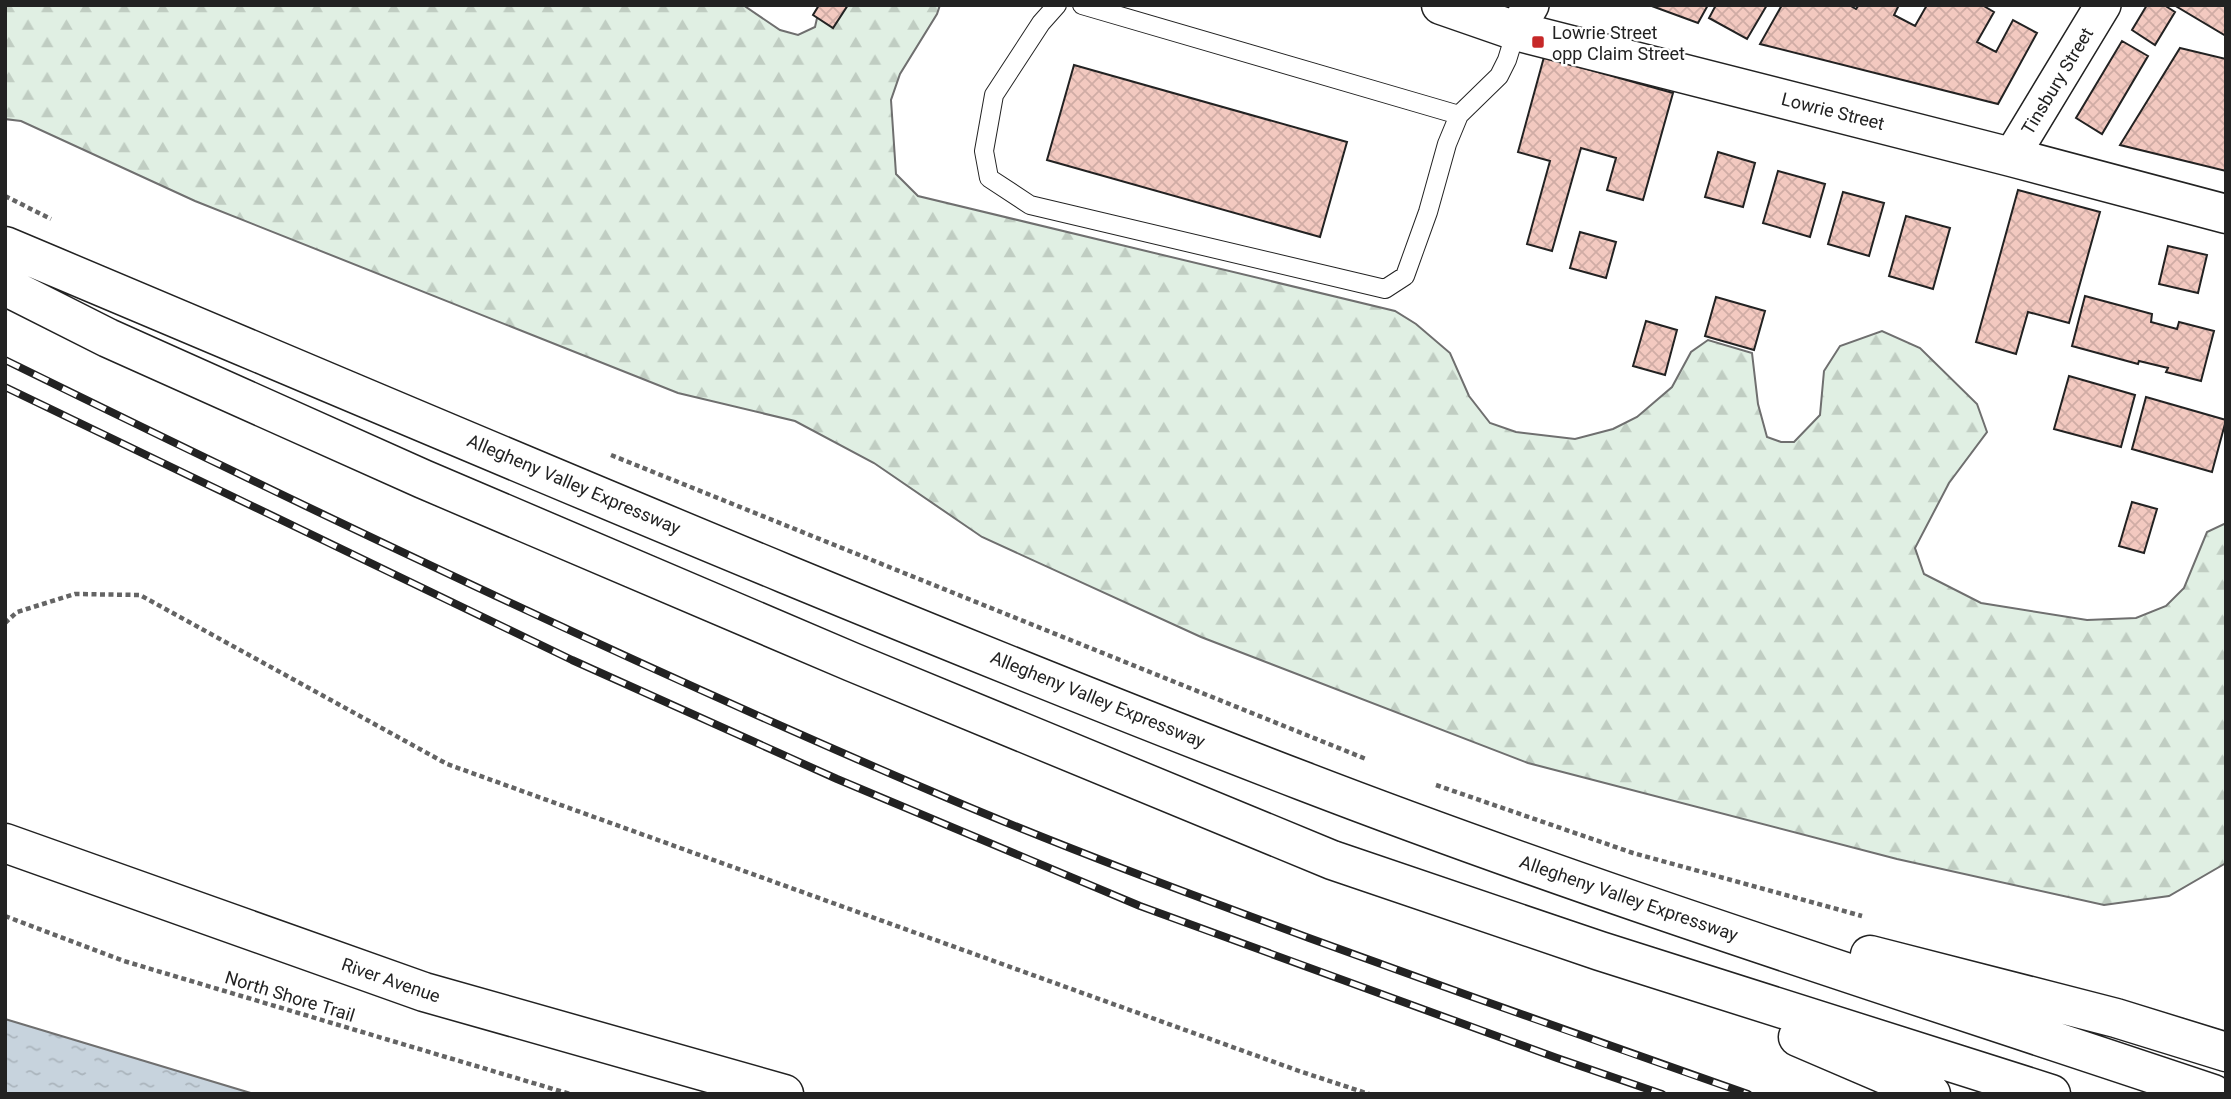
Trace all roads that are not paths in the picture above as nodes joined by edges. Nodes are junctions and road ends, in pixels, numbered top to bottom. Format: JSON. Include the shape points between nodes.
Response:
{"nodes":[{"id":1,"x":1058,"y":5,"type":"edge"},
{"id":2,"x":1082,"y":5,"type":"edge"},
{"id":3,"x":1441,"y":5,"type":"edge"},
{"id":4,"x":2103,"y":5,"type":"edge"},
{"id":5,"x":1524,"y":18,"type":"edge"},
{"id":6,"x":1459,"y":115,"type":"junction"},
{"id":7,"x":2011,"y":157,"type":"junction"},
{"id":8,"x":2226,"y":214,"type":"edge"},
{"id":9,"x":5,"y":246,"type":"edge"},
{"id":10,"x":5,"y":286,"type":"edge"},
{"id":11,"x":5,"y":843,"type":"edge"},
{"id":12,"x":1555,"y":874,"type":"junction"},
{"id":13,"x":1600,"y":951,"type":"junction"},
{"id":14,"x":2226,"y":1052,"type":"edge"},
{"id":15,"x":785,"y":1094,"type":"edge"},
{"id":16,"x":1931,"y":1094,"type":"edge"},
{"id":17,"x":2051,"y":1094,"type":"edge"},
{"id":18,"x":2213,"y":1094,"type":"edge"}],
"edges":[{"from":1,"to":6,"type":"lane","via":[[995,94],[984,151],[989,178],[1030,205],[1385,289],[1405,276]]},
{"from":2,"to":6,"type":"lane"},
{"from":3,"to":5,"type":"main road","name":"Lowrie Street"},
{"from":4,"to":7,"type":"street","name":"Tinsbury Street"},
{"from":5,"to":6,"type":"lane","via":[[1499,76]]},
{"from":5,"to":7,"type":"main road","name":"Lowrie Street"},
{"from":7,"to":8,"type":"main road","name":"Lowrie Street"},
{"from":9,"to":12,"type":"main road","name":"Allegheny Valley Expressway","via":[[867,607],[1301,780]]},
{"from":10,"to":13,"type":"main road","via":[[108,338],[348,445],[852,662],[1332,860]]},
{"from":11,"to":15,"type":"main road","name":"River Avenue","via":[[424,992]]},
{"from":12,"to":14,"type":"main road","via":[[2116,1018]]},
{"from":12,"to":18,"type":"main road","name":"Allegheny Valley Expressway"},
{"from":13,"to":16,"type":"main road"},
{"from":13,"to":17,"type":"main road"}]}
